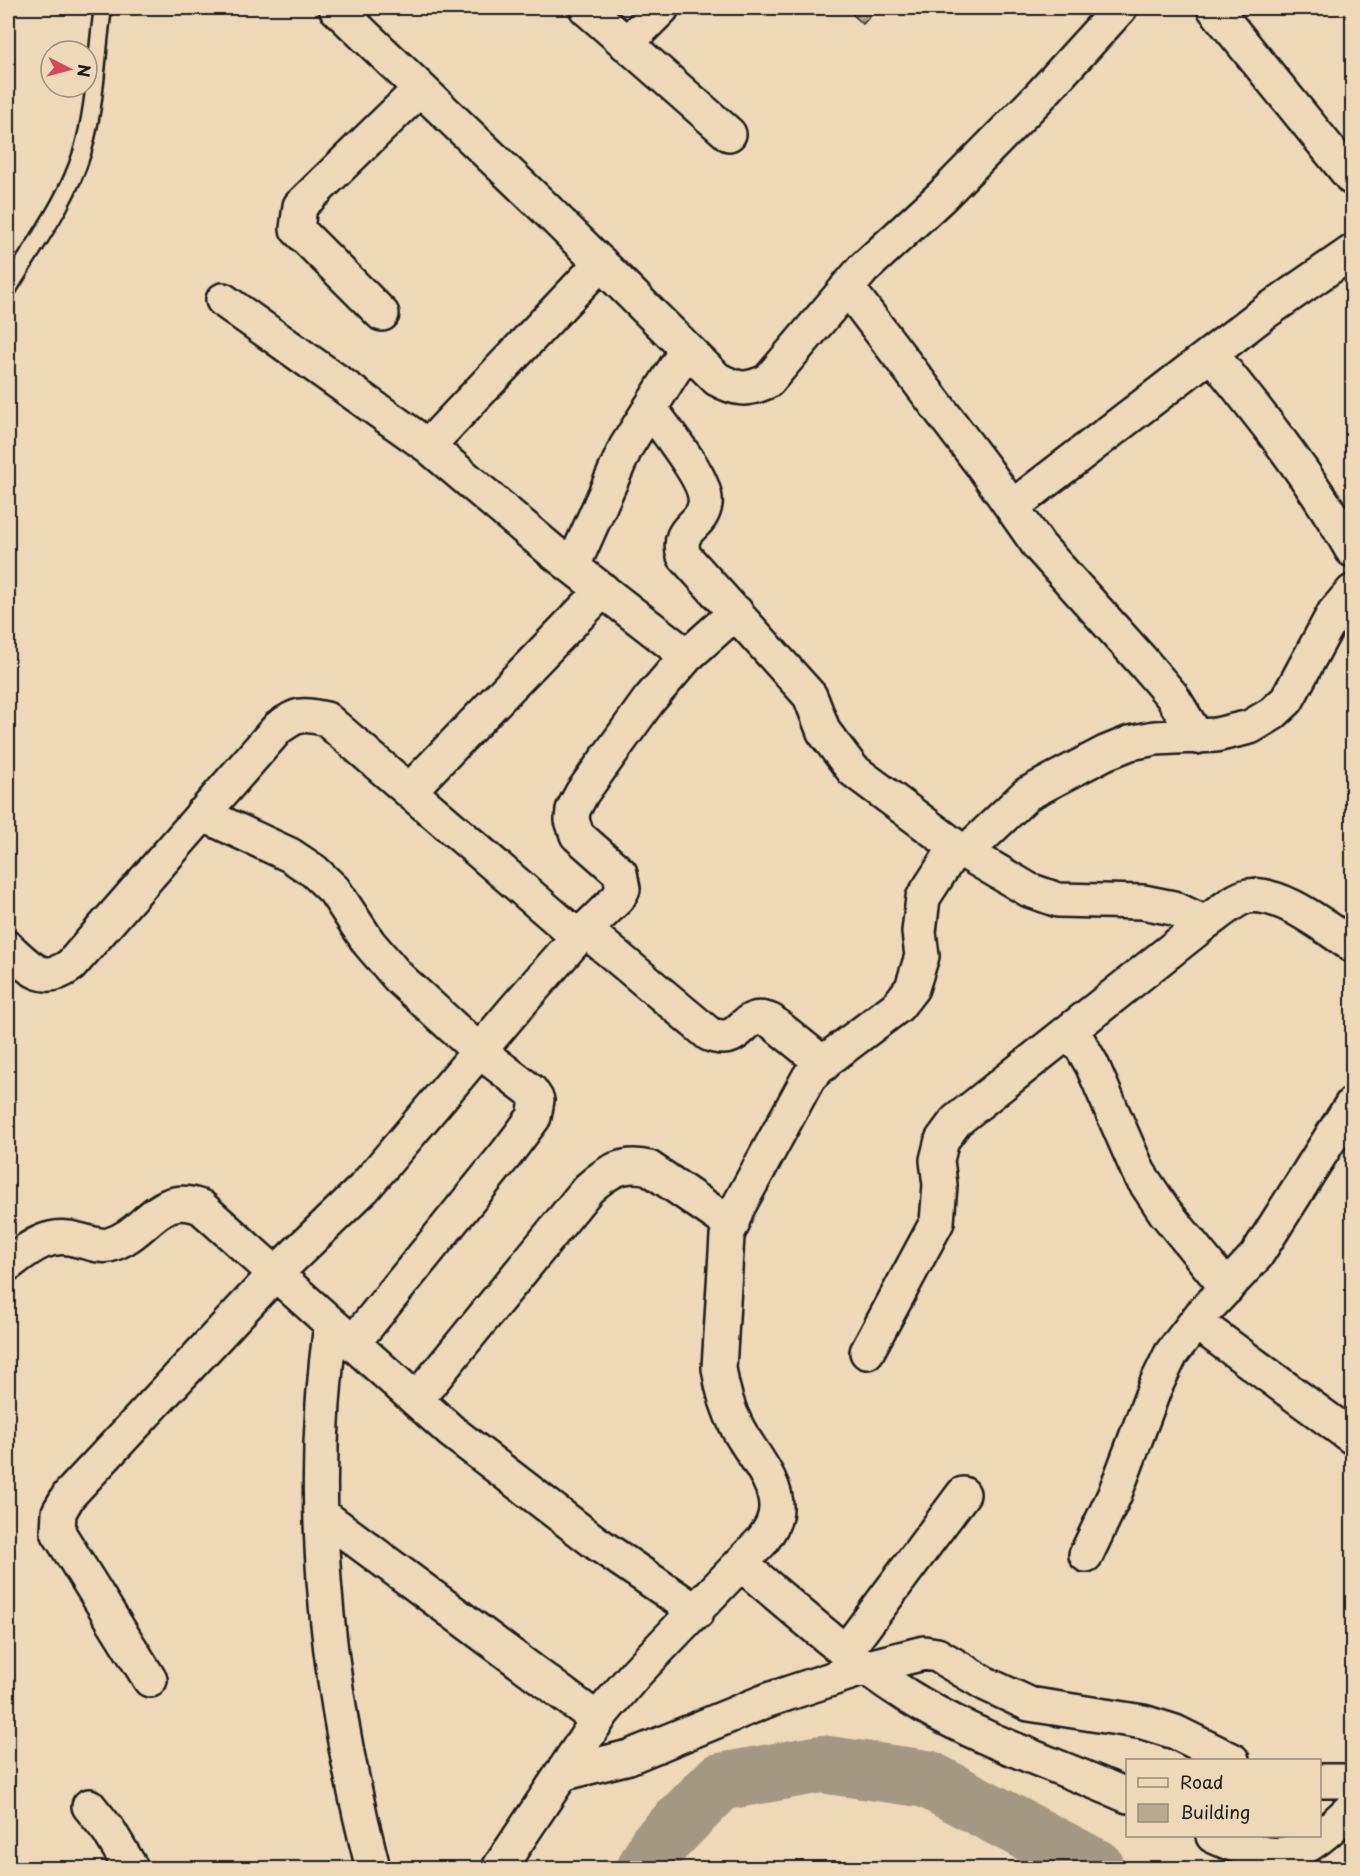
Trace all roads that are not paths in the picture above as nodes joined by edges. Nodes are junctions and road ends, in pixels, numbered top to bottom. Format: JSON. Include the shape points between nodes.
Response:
{"nodes":[{"id":1,"x":103,"y":8,"type":"edge"},
{"id":2,"x":586,"y":8,"type":"edge"},
{"id":3,"x":662,"y":8,"type":"edge"},
{"id":4,"x":1120,"y":8,"type":"edge"},
{"id":5,"x":1214,"y":8,"type":"edge"},
{"id":6,"x":346,"y":11,"type":"edge"},
{"id":7,"x":626,"y":44,"type":"junction"},
{"id":8,"x":420,"y":89,"type":"junction"},
{"id":9,"x":729,"y":134,"type":"dead end"},
{"id":10,"x":1353,"y":178,"type":"edge"},
{"id":11,"x":1353,"y":252,"type":"edge"},
{"id":12,"x":601,"y":263,"type":"junction"},
{"id":13,"x":847,"y":287,"type":"junction"},
{"id":14,"x":8,"y":289,"type":"edge"},
{"id":15,"x":223,"y":300,"type":"dead end"},
{"id":16,"x":382,"y":314,"type":"dead end"},
{"id":17,"x":687,"y":349,"type":"junction"},
{"id":18,"x":1212,"y":355,"type":"junction"},
{"id":19,"x":650,"y":408,"type":"junction"},
{"id":20,"x":428,"y":446,"type":"junction"},
{"id":21,"x":1012,"y":507,"type":"junction"},
{"id":22,"x":1353,"y":550,"type":"edge"},
{"id":23,"x":573,"y":566,"type":"junction"},
{"id":24,"x":603,"y":590,"type":"junction"},
{"id":25,"x":1353,"y":592,"type":"edge"},
{"id":26,"x":736,"y":612,"type":"junction"},
{"id":27,"x":687,"y":656,"type":"junction"},
{"id":28,"x":1197,"y":737,"type":"junction"},
{"id":29,"x":409,"y":791,"type":"junction"},
{"id":30,"x":202,"y":814,"type":"junction"},
{"id":31,"x":961,"y":850,"type":"junction"},
{"id":32,"x":1205,"y":923,"type":"junction"},
{"id":33,"x":581,"y":933,"type":"junction"},
{"id":34,"x":1353,"y":945,"type":"edge"},
{"id":35,"x":8,"y":948,"type":"edge"},
{"id":36,"x":1072,"y":1030,"type":"junction"},
{"id":37,"x":479,"y":1052,"type":"junction"},
{"id":38,"x":824,"y":1064,"type":"junction"},
{"id":39,"x":1353,"y":1104,"type":"edge"},
{"id":40,"x":732,"y":1225,"type":"junction"},
{"id":41,"x":8,"y":1264,"type":"edge"},
{"id":42,"x":275,"y":1274,"type":"junction"},
{"id":43,"x":1227,"y":1288,"type":"junction"},
{"id":44,"x":1196,"y":1322,"type":"junction"},
{"id":45,"x":342,"y":1334,"type":"junction"},
{"id":46,"x":867,"y":1352,"type":"dead end"},
{"id":47,"x":416,"y":1400,"type":"junction"},
{"id":48,"x":1353,"y":1437,"type":"edge"},
{"id":49,"x":963,"y":1494,"type":"dead end"},
{"id":50,"x":321,"y":1514,"type":"junction"},
{"id":51,"x":1086,"y":1555,"type":"dead end"},
{"id":52,"x":741,"y":1564,"type":"junction"},
{"id":53,"x":697,"y":1612,"type":"junction"},
{"id":54,"x":857,"y":1659,"type":"junction"},
{"id":55,"x":150,"y":1680,"type":"dead end"},
{"id":56,"x":598,"y":1720,"type":"junction"},
{"id":57,"x":1228,"y":1759,"type":"edge"},
{"id":58,"x":561,"y":1774,"type":"junction"},
{"id":59,"x":1321,"y":1781,"type":"edge"},
{"id":60,"x":1353,"y":1781,"type":"edge"},
{"id":61,"x":1126,"y":1795,"type":"edge"},
{"id":62,"x":89,"y":1806,"type":"dead end"},
{"id":63,"x":1353,"y":1808,"type":"edge"},
{"id":64,"x":1216,"y":1837,"type":"edge"},
{"id":65,"x":1320,"y":1837,"type":"edge"},
{"id":66,"x":1321,"y":1837,"type":"edge"},
{"id":67,"x":131,"y":1869,"type":"edge"},
{"id":68,"x":374,"y":1869,"type":"edge"},
{"id":69,"x":499,"y":1869,"type":"edge"}],
"edges":[{"from":1,"to":14,"type":"lane","via":[[82,152],[68,190]]},
{"from":2,"to":7,"type":"street"},
{"from":3,"to":7,"type":"street"},
{"from":4,"to":13,"type":"street","via":[[1039,97]]},
{"from":5,"to":10,"type":"street"},
{"from":6,"to":8,"type":"street"},
{"from":7,"to":9,"type":"street"},
{"from":8,"to":12,"type":"street"},
{"from":8,"to":16,"type":"street","via":[[300,206],[297,217],[297,229]]},
{"from":11,"to":18,"type":"street"},
{"from":12,"to":17,"type":"street"},
{"from":12,"to":20,"type":"street"},
{"from":13,"to":17,"type":"street","via":[[768,381],[755,387],[733,388],[717,379]]},
{"from":13,"to":21,"type":"street"},
{"from":15,"to":20,"type":"street"},
{"from":17,"to":19,"type":"street"},
{"from":18,"to":21,"type":"street"},
{"from":18,"to":22,"type":"street","via":[[1314,485]]},
{"from":19,"to":23,"type":"street","via":[[626,447]]},
{"from":19,"to":26,"type":"street","via":[[705,489],[703,512],[682,537],[684,556]]},
{"from":20,"to":23,"type":"street"},
{"from":21,"to":28,"type":"street","via":[[1046,554],[1172,696]]},
{"from":23,"to":24,"type":"street"},
{"from":24,"to":27,"type":"street"},
{"from":24,"to":29,"type":"street"},
{"from":25,"to":28,"type":"street","via":[[1334,613],[1287,700],[1272,714],[1250,727]]},
{"from":26,"to":27,"type":"street"},
{"from":26,"to":31,"type":"street","via":[[810,696],[824,732],[853,770]]},
{"from":27,"to":33,"type":"street","via":[[650,700],[573,810],[577,835],[612,864],[623,880],[618,898]]},
{"from":28,"to":31,"type":"street","via":[[1130,743],[1068,772],[1027,794]]},
{"from":29,"to":30,"type":"street","via":[[326,719],[296,715],[278,728]]},
{"from":29,"to":33,"type":"street"},
{"from":30,"to":35,"type":"street","via":[[60,973],[46,975],[32,970]]},
{"from":30,"to":37,"type":"street","via":[[290,855],[314,871],[334,890],[369,943],[399,978]]},
{"from":31,"to":32,"type":"street","via":[[1029,890],[1058,900],[1143,902],[1173,908]]},
{"from":31,"to":38,"type":"street","via":[[923,898],[919,932],[922,956],[912,988],[898,1006]]},
{"from":32,"to":34,"type":"street","via":[[1247,896],[1273,898]]},
{"from":32,"to":36,"type":"street"},
{"from":33,"to":37,"type":"street"},
{"from":33,"to":38,"type":"street","via":[[710,1034],[729,1038],[753,1018],[762,1017]]},
{"from":36,"to":43,"type":"street","via":[[1092,1065],[1139,1173]]},
{"from":36,"to":46,"type":"street","via":[[956,1121],[942,1140],[937,1160],[937,1222]]},
{"from":37,"to":42,"type":"street","via":[[363,1188]]},
{"from":37,"to":45,"type":"street","via":[[531,1091],[537,1100],[534,1117]]},
{"from":38,"to":40,"type":"street","via":[[809,1077],[793,1103]]},
{"from":39,"to":43,"type":"street","via":[[1277,1226]]},
{"from":40,"to":47,"type":"street","via":[[649,1168],[635,1164],[606,1173],[588,1189]]},
{"from":40,"to":52,"type":"street","via":[[724,1262],[719,1368],[722,1388],[738,1428],[774,1491],[777,1507],[774,1524]]},
{"from":41,"to":42,"type":"street","via":[[33,1245],[56,1236],[107,1246],[134,1233],[173,1202],[188,1202],[201,1207]]},
{"from":42,"to":45,"type":"street"},
{"from":42,"to":55,"type":"street","via":[[58,1512],[58,1532]]},
{"from":43,"to":44,"type":"street"},
{"from":44,"to":48,"type":"street"},
{"from":44,"to":51,"type":"street","via":[[1171,1354]]},
{"from":45,"to":47,"type":"street"},
{"from":45,"to":50,"type":"street","via":[[322,1390],[318,1461]]},
{"from":47,"to":53,"type":"street","via":[[595,1542]]},
{"from":49,"to":54,"type":"street"},
{"from":50,"to":56,"type":"street"},
{"from":50,"to":68,"type":"street","via":[[332,1674]]},
{"from":52,"to":53,"type":"street"},
{"from":52,"to":54,"type":"street"},
{"from":53,"to":56,"type":"street","via":[[637,1672]]},
{"from":54,"to":57,"type":"street","via":[[937,1655],[1029,1704],[1143,1722],[1175,1732]]},
{"from":54,"to":58,"type":"street","via":[[629,1757]]},
{"from":54,"to":61,"type":"street","via":[[923,1706],[954,1722]]},
{"from":56,"to":58,"type":"street"},
{"from":58,"to":69,"type":"street"},
{"from":59,"to":60,"type":"street"},
{"from":62,"to":67,"type":"street"},
{"from":63,"to":66,"type":"street"},
{"from":64,"to":65,"type":"street","via":[[1256,1853],[1281,1856],[1296,1853]]}]}
